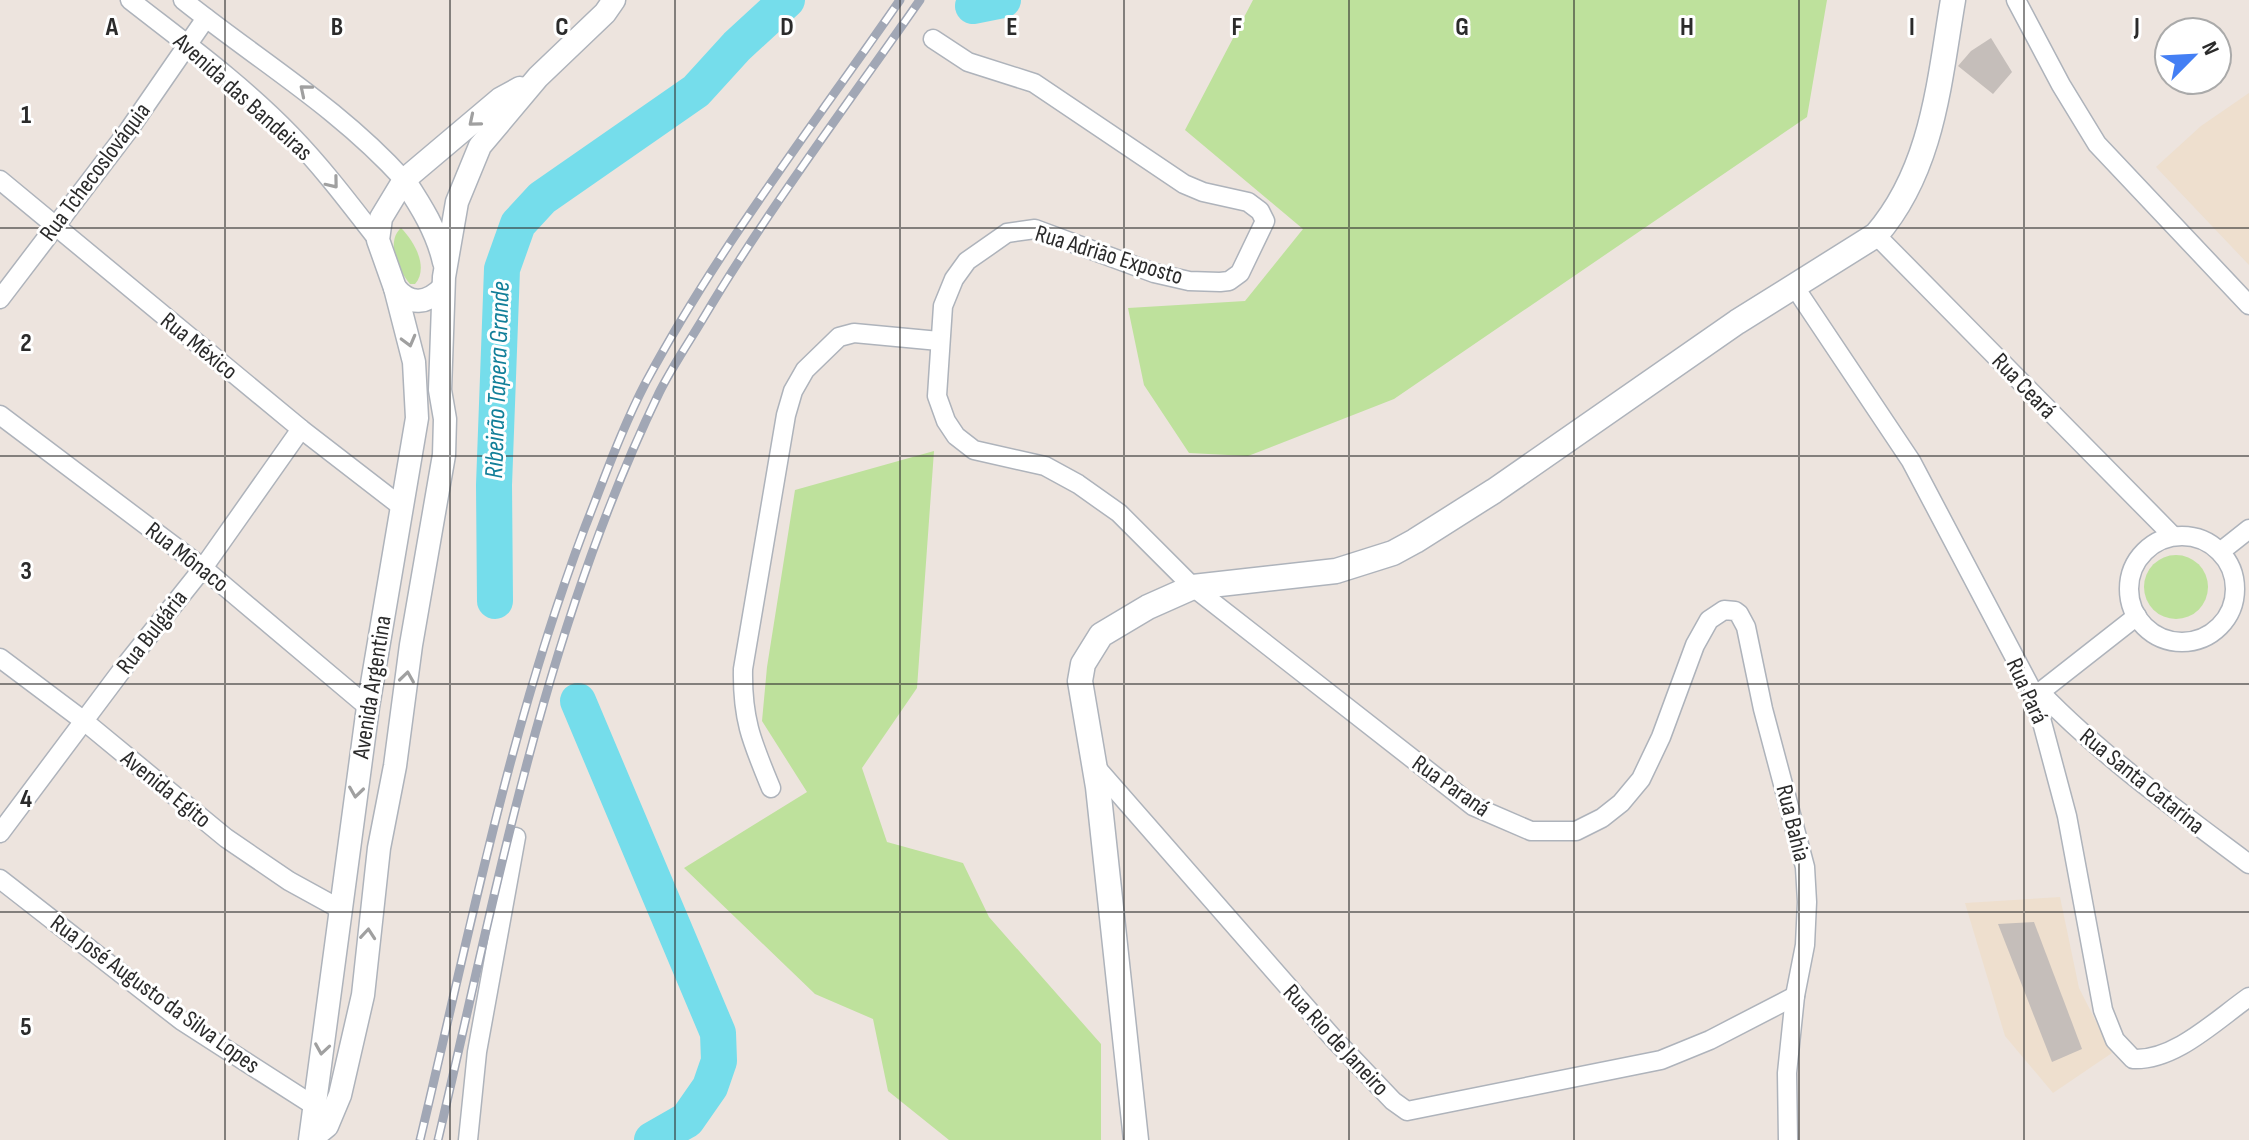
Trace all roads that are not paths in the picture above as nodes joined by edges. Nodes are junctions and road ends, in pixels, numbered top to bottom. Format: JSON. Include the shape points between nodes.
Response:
{"nodes":[{"id":1,"x":130,"y":0,"type":"edge"},
{"id":2,"x":183,"y":0,"type":"edge"},
{"id":3,"x":614,"y":0,"type":"edge"},
{"id":4,"x":1953,"y":0,"type":"edge"},
{"id":5,"x":2016,"y":0,"type":"edge"},
{"id":6,"x":206,"y":18,"type":"junction"},
{"id":7,"x":933,"y":39,"type":"dead end"},
{"id":8,"x":187,"y":45,"type":"junction"},
{"id":9,"x":538,"y":77,"type":"junction"},
{"id":10,"x":0,"y":180,"type":"edge"},
{"id":11,"x":404,"y":180,"type":"junction"},
{"id":12,"x":53,"y":226,"type":"junction"},
{"id":13,"x":1876,"y":235,"type":"junction"},
{"id":14,"x":378,"y":240,"type":"junction"},
{"id":15,"x":444,"y":278,"type":"junction"},
{"id":16,"x":1794,"y":286,"type":"junction"},
{"id":17,"x":395,"y":288,"type":"junction"},
{"id":18,"x":0,"y":299,"type":"edge"},
{"id":19,"x":2249,"y":305,"type":"edge"},
{"id":20,"x":939,"y":341,"type":"junction"},
{"id":21,"x":0,"y":415,"type":"edge"},
{"id":22,"x":301,"y":429,"type":"junction"},
{"id":23,"x":402,"y":507,"type":"junction"},
{"id":24,"x":2249,"y":529,"type":"edge"},
{"id":25,"x":2173,"y":536,"type":"junction"},
{"id":26,"x":2220,"y":552,"type":"junction"},
{"id":27,"x":203,"y":568,"type":"junction"},
{"id":28,"x":1193,"y":587,"type":"junction"},
{"id":29,"x":2242,"y":598,"type":"edge"},
{"id":30,"x":2137,"y":616,"type":"junction"},
{"id":31,"x":1750,"y":652,"type":"joint"},
{"id":32,"x":0,"y":658,"type":"edge"},
{"id":33,"x":2037,"y":694,"type":"junction"},
{"id":34,"x":368,"y":707,"type":"junction"},
{"id":35,"x":84,"y":721,"type":"junction"},
{"id":36,"x":1095,"y":766,"type":"junction"},
{"id":37,"x":771,"y":788,"type":"dead end"},
{"id":38,"x":0,"y":833,"type":"edge"},
{"id":39,"x":516,"y":837,"type":"dead end"},
{"id":40,"x":2249,"y":864,"type":"edge"},
{"id":41,"x":0,"y":879,"type":"edge"},
{"id":42,"x":340,"y":909,"type":"junction"},
{"id":43,"x":335,"y":960,"type":"junction"},
{"id":44,"x":366,"y":971,"type":"junction"},
{"id":45,"x":332,"y":990,"type":"junction"},
{"id":46,"x":363,"y":995,"type":"junction"},
{"id":47,"x":1795,"y":996,"type":"junction"},
{"id":48,"x":2249,"y":997,"type":"edge"},
{"id":49,"x":313,"y":1105,"type":"junction"},
{"id":50,"x":310,"y":1139,"type":"edge"},
{"id":51,"x":468,"y":1140,"type":"edge"},
{"id":52,"x":1136,"y":1140,"type":"edge"},
{"id":53,"x":1788,"y":1140,"type":"edge"}],
"edges":[{"from":1,"to":8,"type":"street","name":"Avenida das Bandeiras"},
{"from":2,"to":6,"type":"street","name":"Avenida das Bandeiras"},
{"from":3,"to":9,"type":"street"},
{"from":4,"to":13,"type":"main road","via":[[1929,137],[1891,217]]},
{"from":5,"to":19,"type":"street","via":[[2097,144]]},
{"from":6,"to":8,"type":"street","name":"Rua Tchecoslováquia"},
{"from":11,"to":6,"type":"street","name":"Avenida das Bandeiras","one_way":true,"via":[[302,87]]},
{"from":7,"to":20,"type":"street","name":"Rua Adrião Exposto","via":[[968,62],[1034,83],[1184,184],[1248,202],[1265,221],[1240,273],[1220,282],[1154,273],[1035,229],[1007,233],[967,261],[954,279],[943,306]]},
{"from":8,"to":12,"type":"street","name":"Rua Tchecoslováquia"},
{"from":8,"to":14,"type":"street","name":"Avenida das Bandeiras","one_way":true,"via":[[290,134]]},
{"from":9,"to":11,"type":"street","one_way":true,"via":[[500,99]]},
{"from":9,"to":15,"type":"street","via":[[480,146],[457,202]]},
{"from":10,"to":12,"type":"street","name":"Rua México"},
{"from":11,"to":14,"type":"street","via":[[381,218]]},
{"from":11,"to":15,"type":"street","via":[[440,245]]},
{"from":12,"to":18,"type":"street","name":"Rua Tchecoslováquia"},
{"from":12,"to":22,"type":"street","name":"Rua México"},
{"from":13,"to":16,"type":"main road"},
{"from":13,"to":25,"type":"street","name":"Rua Ceará"},
{"from":14,"to":17,"type":"street","name":"Avenida Argentina"},
{"from":15,"to":17,"type":"street","via":[[425,302],[412,301]]},
{"from":44,"to":15,"type":"street","name":"Avenida Argentina","one_way":true,"via":[[379,848],[444,455]]},
{"from":16,"to":28,"type":"main road","via":[[1494,491],[1393,553],[1336,571]]},
{"from":16,"to":33,"type":"street","name":"Rua Pará","via":[[1911,461]]},
{"from":17,"to":23,"type":"street","name":"Avenida Argentina","one_way":true,"via":[[414,362],[417,418]]},
{"from":20,"to":28,"type":"street","name":"Rua Adrião Exposto","via":[[937,396],[956,436],[974,450],[1045,466],[1078,484],[1119,513]]},
{"from":20,"to":37,"type":"street","via":[[846,334],[805,370],[793,391],[743,669],[745,718]]},
{"from":21,"to":27,"type":"street","name":"Rua Mônaco"},
{"from":22,"to":23,"type":"street","name":"Rua México"},
{"from":22,"to":27,"type":"street","name":"Rua Bulgária"},
{"from":23,"to":34,"type":"street","name":"Avenida Argentina"},
{"from":24,"to":26,"type":"street"},
{"from":25,"to":26,"type":"street","via":[[2198,539]]},
{"from":25,"to":30,"type":"street","via":[[2150,547],[2134,567],[2130,592]]},
{"from":26,"to":29,"type":"street"},
{"from":27,"to":34,"type":"street","name":"Rua Mônaco"},
{"from":27,"to":35,"type":"street","name":"Rua Bulgária"},
{"from":28,"to":31,"type":"street","name":"Rua Paraná","via":[[1473,806],[1531,831],[1576,831],[1602,818],[1631,791],[1661,737],[1701,632],[1715,613],[1730,609],[1739,614]]},
{"from":28,"to":36,"type":"main road","via":[[1101,635],[1089,651],[1080,681]]},
{"from":29,"to":30,"type":"street","via":[[2220,627],[2185,643],[2149,631]]},
{"from":30,"to":33,"type":"street"},
{"from":31,"to":47,"type":"street","name":"Rua Bahia","via":[[1805,867],[1807,923]]},
{"from":32,"to":35,"type":"street","name":"Avenida Egito"},
{"from":33,"to":40,"type":"street","name":"Rua Santa Catarina"},
{"from":33,"to":48,"type":"street","name":"Rua Pará","via":[[2071,831],[2098,987],[2108,1027],[2123,1051],[2145,1060],[2168,1053]]},
{"from":34,"to":42,"type":"street","name":"Avenida Argentina","one_way":true},
{"from":35,"to":38,"type":"street","name":"Rua Bulgária"},
{"from":35,"to":42,"type":"street","name":"Avenida Egito","via":[[226,838]]},
{"from":36,"to":47,"type":"street","name":"Rua Rio de Janeiro","via":[[1333,1038],[1407,1111],[1661,1060]]},
{"from":36,"to":52,"type":"main road"},
{"from":39,"to":51,"type":"street","via":[[477,1052]]},
{"from":41,"to":49,"type":"street","name":"Rua José Augusto da Silva Lopes","via":[[182,1021]]},
{"from":42,"to":43,"type":"street","name":"Avenida Argentina"},
{"from":43,"to":44,"type":"street","via":[[348,972]]},
{"from":43,"to":45,"type":"street","name":"Avenida Argentina"},
{"from":44,"to":46,"type":"street","name":"Avenida Argentina"},
{"from":45,"to":46,"type":"street","via":[[351,987]]},
{"from":45,"to":49,"type":"street","name":"Avenida Argentina","one_way":true},
{"from":46,"to":50,"type":"street","name":"Avenida Argentina","via":[[340,1095],[327,1126]]},
{"from":47,"to":53,"type":"street","name":"Rua Bahia","via":[[1787,1073]]},
{"from":49,"to":50,"type":"street","name":"Avenida Argentina"}]}
